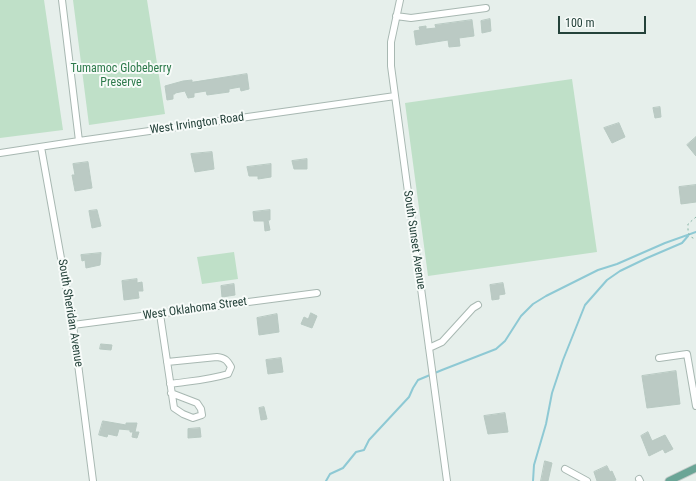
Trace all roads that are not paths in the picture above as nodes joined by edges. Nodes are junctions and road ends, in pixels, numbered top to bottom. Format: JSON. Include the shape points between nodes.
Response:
{"nodes":[{"id":1,"x":62,"y":0,"type":"edge"},
{"id":2,"x":400,"y":0,"type":"edge"},
{"id":3,"x":486,"y":8,"type":"dead end"},
{"id":4,"x":396,"y":16,"type":"junction"},
{"id":5,"x":395,"y":96,"type":"junction"},
{"id":6,"x":79,"y":140,"type":"junction"},
{"id":7,"x":41,"y":147,"type":"junction"},
{"id":8,"x":0,"y":153,"type":"edge"},
{"id":9,"x":317,"y":293,"type":"dead end"},
{"id":10,"x":478,"y":305,"type":"dead end"},
{"id":11,"x":160,"y":314,"type":"junction"},
{"id":12,"x":73,"y":325,"type":"junction"},
{"id":13,"x":429,"y":348,"type":"junction"},
{"id":14,"x":659,"y":358,"type":"dead end"},
{"id":15,"x":167,"y":362,"type":"junction"},
{"id":16,"x":170,"y":384,"type":"junction"},
{"id":17,"x":171,"y":393,"type":"junction"},
{"id":18,"x":696,"y":406,"type":"edge"},
{"id":19,"x":696,"y":468,"type":"edge"},
{"id":20,"x":565,"y":469,"type":"dead end"},
{"id":21,"x":93,"y":481,"type":"edge"},
{"id":22,"x":447,"y":481,"type":"edge"},
{"id":23,"x":587,"y":481,"type":"edge"},
{"id":24,"x":669,"y":481,"type":"edge"}],
"edges":[{"from":1,"to":6,"type":"street"},
{"from":2,"to":4,"type":"street","name":"South Sunset Avenue"},
{"from":3,"to":4,"type":"street","via":[[411,18]]},
{"from":4,"to":5,"type":"street","name":"South Sunset Avenue","via":[[390,57]]},
{"from":5,"to":6,"type":"street","name":"West Irvington Road"},
{"from":5,"to":13,"type":"street","name":"South Sunset Avenue"},
{"from":6,"to":7,"type":"street","name":"West Irvington Road"},
{"from":7,"to":8,"type":"street","name":"West Irvington Road"},
{"from":7,"to":12,"type":"street","name":"South Sheridan Avenue"},
{"from":9,"to":11,"type":"street","name":"West Oklahoma Street"},
{"from":10,"to":13,"type":"street","via":[[442,342]]},
{"from":11,"to":12,"type":"street","name":"West Oklahoma Street"},
{"from":11,"to":15,"type":"street"},
{"from":12,"to":21,"type":"street","name":"South Sheridan Avenue"},
{"from":13,"to":22,"type":"street","name":"South Sunset Avenue"},
{"from":14,"to":18,"type":"street","via":[[687,354]]},
{"from":15,"to":16,"type":"street"},
{"from":15,"to":16,"type":"street","via":[[217,357],[224,358],[231,367],[228,374],[222,376]]},
{"from":16,"to":17,"type":"street"},
{"from":17,"to":17,"type":"street","via":[[174,408],[182,414],[193,418],[202,415],[197,403]]},
{"from":19,"to":24,"type":"main road"},
{"from":20,"to":23,"type":"street"}]}
